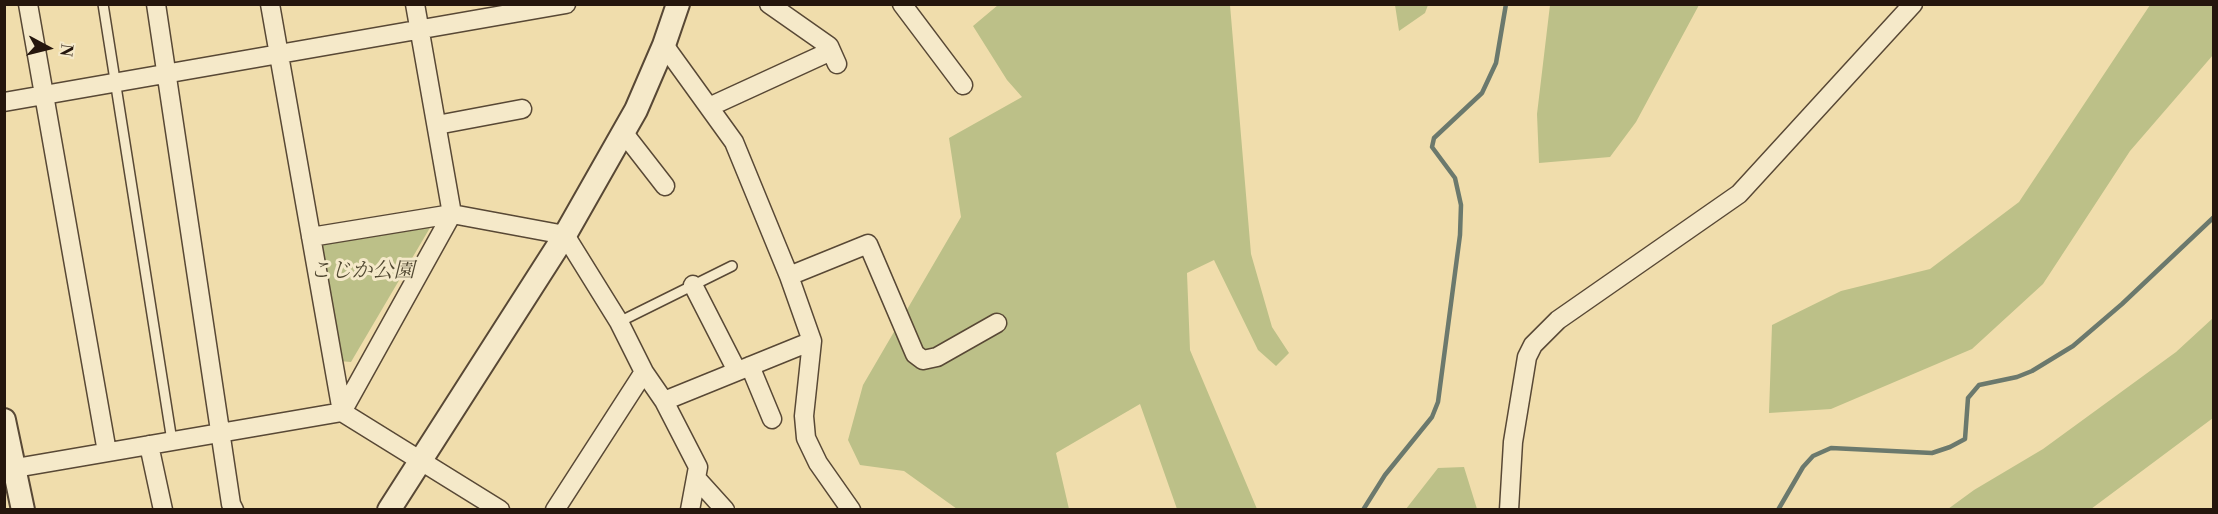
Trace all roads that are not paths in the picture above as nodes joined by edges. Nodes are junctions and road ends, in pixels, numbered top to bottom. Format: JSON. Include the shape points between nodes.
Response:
{"nodes":[{"id":1,"x":28,"y":4,"type":"edge"},
{"id":2,"x":103,"y":4,"type":"edge"},
{"id":3,"x":156,"y":4,"type":"edge"},
{"id":4,"x":270,"y":4,"type":"edge"},
{"id":5,"x":415,"y":4,"type":"edge"},
{"id":6,"x":566,"y":4,"type":"edge"},
{"id":7,"x":678,"y":4,"type":"edge"},
{"id":8,"x":769,"y":4,"type":"edge"},
{"id":9,"x":902,"y":4,"type":"edge"},
{"id":10,"x":1913,"y":4,"type":"edge"},
{"id":11,"x":419,"y":30,"type":"junction"},
{"id":12,"x":664,"y":45,"type":"junction"},
{"id":13,"x":278,"y":54,"type":"junction"},
{"id":14,"x":167,"y":74,"type":"junction"},
{"id":15,"x":117,"y":82,"type":"junction"},
{"id":16,"x":963,"y":85,"type":"dead end"},
{"id":17,"x":43,"y":95,"type":"junction"},
{"id":18,"x":4,"y":102,"type":"edge"},
{"id":19,"x":709,"y":107,"type":"junction"},
{"id":20,"x":522,"y":109,"type":"dead end"},
{"id":21,"x":437,"y":125,"type":"junction"},
{"id":22,"x":623,"y":132,"type":"junction"},
{"id":23,"x":664,"y":186,"type":"dead end"},
{"id":24,"x":452,"y":214,"type":"junction"},
{"id":25,"x":565,"y":235,"type":"junction"},
{"id":26,"x":311,"y":237,"type":"junction"},
{"id":27,"x":732,"y":266,"type":"dead end"},
{"id":28,"x":789,"y":276,"type":"junction"},
{"id":29,"x":693,"y":285,"type":"junction"},
{"id":30,"x":619,"y":322,"type":"junction"},
{"id":31,"x":997,"y":322,"type":"dead end"},
{"id":32,"x":812,"y":341,"type":"junction"},
{"id":33,"x":744,"y":368,"type":"junction"},
{"id":34,"x":644,"y":372,"type":"junction"},
{"id":35,"x":664,"y":401,"type":"junction"},
{"id":36,"x":342,"y":412,"type":"junction"},
{"id":37,"x":772,"y":419,"type":"dead end"},
{"id":38,"x":4,"y":420,"type":"edge"},
{"id":39,"x":221,"y":432,"type":"junction"},
{"id":40,"x":172,"y":441,"type":"junction"},
{"id":41,"x":149,"y":445,"type":"junction"},
{"id":42,"x":107,"y":452,"type":"junction"},
{"id":43,"x":420,"y":460,"type":"junction"},
{"id":44,"x":10,"y":469,"type":"edge"},
{"id":45,"x":697,"y":479,"type":"junction"},
{"id":46,"x":23,"y":510,"type":"edge"},
{"id":47,"x":164,"y":510,"type":"edge"},
{"id":48,"x":234,"y":510,"type":"edge"},
{"id":49,"x":389,"y":510,"type":"edge"},
{"id":50,"x":500,"y":510,"type":"edge"},
{"id":51,"x":555,"y":510,"type":"edge"},
{"id":52,"x":690,"y":510,"type":"edge"},
{"id":53,"x":724,"y":510,"type":"edge"},
{"id":54,"x":850,"y":510,"type":"edge"},
{"id":55,"x":1509,"y":510,"type":"edge"}],
"edges":[{"from":1,"to":17,"type":"street"},
{"from":2,"to":15,"type":"lane"},
{"from":3,"to":14,"type":"street"},
{"from":4,"to":13,"type":"street"},
{"from":5,"to":11,"type":"street"},
{"from":6,"to":11,"type":"street"},
{"from":7,"to":12,"type":"street"},
{"from":8,"to":19,"type":"street","via":[[829,46],[834,58]]},
{"from":9,"to":16,"type":"street"},
{"from":10,"to":55,"type":"street","via":[[1738,194],[1558,320],[1533,345],[1527,357],[1513,442]]},
{"from":11,"to":13,"type":"street"},
{"from":11,"to":21,"type":"street"},
{"from":12,"to":19,"type":"street"},
{"from":12,"to":22,"type":"street"},
{"from":13,"to":14,"type":"street"},
{"from":13,"to":26,"type":"street"},
{"from":14,"to":15,"type":"street"},
{"from":14,"to":39,"type":"street"},
{"from":15,"to":17,"type":"street"},
{"from":15,"to":40,"type":"lane"},
{"from":17,"to":18,"type":"street"},
{"from":17,"to":42,"type":"street"},
{"from":19,"to":28,"type":"street","via":[[734,142]]},
{"from":20,"to":21,"type":"street"},
{"from":21,"to":24,"type":"street"},
{"from":22,"to":23,"type":"street"},
{"from":22,"to":25,"type":"street"},
{"from":24,"to":25,"type":"street"},
{"from":24,"to":26,"type":"street"},
{"from":24,"to":36,"type":"street"},
{"from":25,"to":30,"type":"street"},
{"from":25,"to":43,"type":"street"},
{"from":26,"to":36,"type":"street"},
{"from":27,"to":29,"type":"lane"},
{"from":28,"to":31,"type":"street","via":[[868,244],[915,354],[923,360],[937,357]]},
{"from":28,"to":32,"type":"street"},
{"from":29,"to":30,"type":"lane"},
{"from":29,"to":33,"type":"street"},
{"from":30,"to":34,"type":"street"},
{"from":32,"to":33,"type":"street"},
{"from":32,"to":54,"type":"street","via":[[804,416],[806,438]]},
{"from":33,"to":35,"type":"street"},
{"from":33,"to":37,"type":"street"},
{"from":34,"to":35,"type":"street"},
{"from":34,"to":51,"type":"street"},
{"from":35,"to":45,"type":"street","via":[[698,467]]},
{"from":36,"to":39,"type":"street"},
{"from":36,"to":43,"type":"street"},
{"from":38,"to":44,"type":"street"},
{"from":39,"to":40,"type":"street"},
{"from":39,"to":48,"type":"street"},
{"from":40,"to":41,"type":"street"},
{"from":41,"to":42,"type":"street"},
{"from":41,"to":47,"type":"street"},
{"from":42,"to":44,"type":"street"},
{"from":43,"to":49,"type":"street"},
{"from":43,"to":50,"type":"street"},
{"from":44,"to":46,"type":"street"},
{"from":45,"to":52,"type":"street"},
{"from":45,"to":53,"type":"street"}]}
